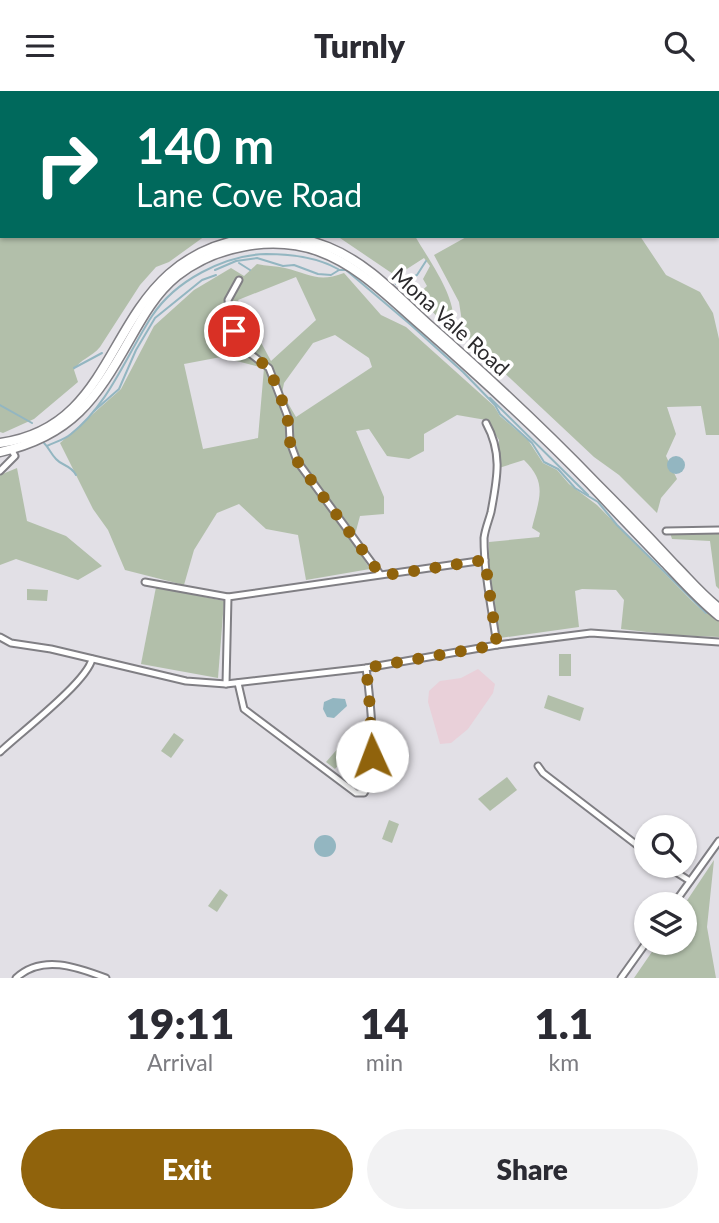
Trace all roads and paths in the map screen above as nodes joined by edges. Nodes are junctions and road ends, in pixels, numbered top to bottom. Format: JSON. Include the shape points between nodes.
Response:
{"nodes":[{"id":1,"x":262,"y":238,"type":"edge"},
{"id":2,"x":288,"y":238,"type":"edge"},
{"id":3,"x":239,"y":280,"type":"dead end"},
{"id":4,"x":486,"y":423,"type":"dead end"},
{"id":5,"x":0,"y":443,"type":"edge"},
{"id":6,"x":11,"y":449,"type":"junction"},
{"id":7,"x":0,"y":452,"type":"edge"},
{"id":8,"x":0,"y":471,"type":"edge"},
{"id":9,"x":719,"y":530,"type":"edge"},
{"id":10,"x":666,"y":531,"type":"dead end"},
{"id":11,"x":485,"y":560,"type":"junction"},
{"id":12,"x":380,"y":574,"type":"junction"},
{"id":13,"x":145,"y":582,"type":"dead end"},
{"id":14,"x":228,"y":597,"type":"junction"},
{"id":15,"x":719,"y":608,"type":"edge"},
{"id":16,"x":719,"y":616,"type":"edge"},
{"id":17,"x":0,"y":637,"type":"edge"},
{"id":18,"x":719,"y":642,"type":"edge"},
{"id":19,"x":497,"y":645,"type":"junction"},
{"id":20,"x":92,"y":659,"type":"junction"},
{"id":21,"x":366,"y":668,"type":"junction"},
{"id":22,"x":238,"y":683,"type":"junction"},
{"id":23,"x":226,"y":684,"type":"junction"},
{"id":24,"x":0,"y":752,"type":"edge"},
{"id":25,"x":538,"y":766,"type":"dead end"},
{"id":26,"x":719,"y":841,"type":"edge"},
{"id":27,"x":634,"y":843,"type":"edge"},
{"id":28,"x":685,"y":878,"type":"edge"},
{"id":29,"x":690,"y":881,"type":"junction"},
{"id":30,"x":682,"y":892,"type":"edge"},
{"id":31,"x":637,"y":955,"type":"edge"},
{"id":32,"x":16,"y":978,"type":"edge"},
{"id":33,"x":106,"y":978,"type":"edge"},
{"id":34,"x":621,"y":978,"type":"edge"}],
"edges":[{"from":1,"to":5,"type":"highway","name":"Mona Vale Road","via":[[212,247],[179,265],[146,298],[103,373],[81,401],[41,430]]},
{"from":2,"to":15,"type":"highway","name":"Mona Vale Road","via":[[326,246],[363,265],[516,403]]},
{"from":3,"to":12,"type":"street","via":[[228,300],[231,327],[248,352],[269,368],[287,413],[297,461]]},
{"from":4,"to":11,"type":"street","via":[[498,460],[484,533]]},
{"from":6,"to":7,"type":"highway","name":"Mona Vale Road"},
{"from":6,"to":8,"type":"street","via":[[15,456]]},
{"from":6,"to":16,"type":"highway","name":"Mona Vale Road","via":[[36,441],[77,416],[104,384],[142,317],[177,276],[224,251],[244,247],[266,244],[316,251],[370,281],[475,373]]},
{"from":9,"to":10,"type":"street"},
{"from":11,"to":12,"type":"street"},
{"from":11,"to":19,"type":"street"},
{"from":12,"to":14,"type":"street"},
{"from":13,"to":14,"type":"street"},
{"from":14,"to":23,"type":"street"},
{"from":17,"to":20,"type":"street"},
{"from":18,"to":19,"type":"street","via":[[611,633]]},
{"from":19,"to":21,"type":"street"},
{"from":20,"to":23,"type":"street","via":[[186,681]]},
{"from":20,"to":24,"type":"street","via":[[73,686]]},
{"from":21,"to":22,"type":"street"},
{"from":21,"to":22,"type":"street","via":[[372,756],[370,785],[364,793],[356,793],[244,709]]},
{"from":22,"to":23,"type":"street"},
{"from":25,"to":27,"type":"street"},
{"from":26,"to":29,"type":"street"},
{"from":28,"to":29,"type":"street"},
{"from":29,"to":30,"type":"street"},
{"from":31,"to":34,"type":"street"},
{"from":32,"to":33,"type":"street","via":[[34,967],[58,964]]}]}
